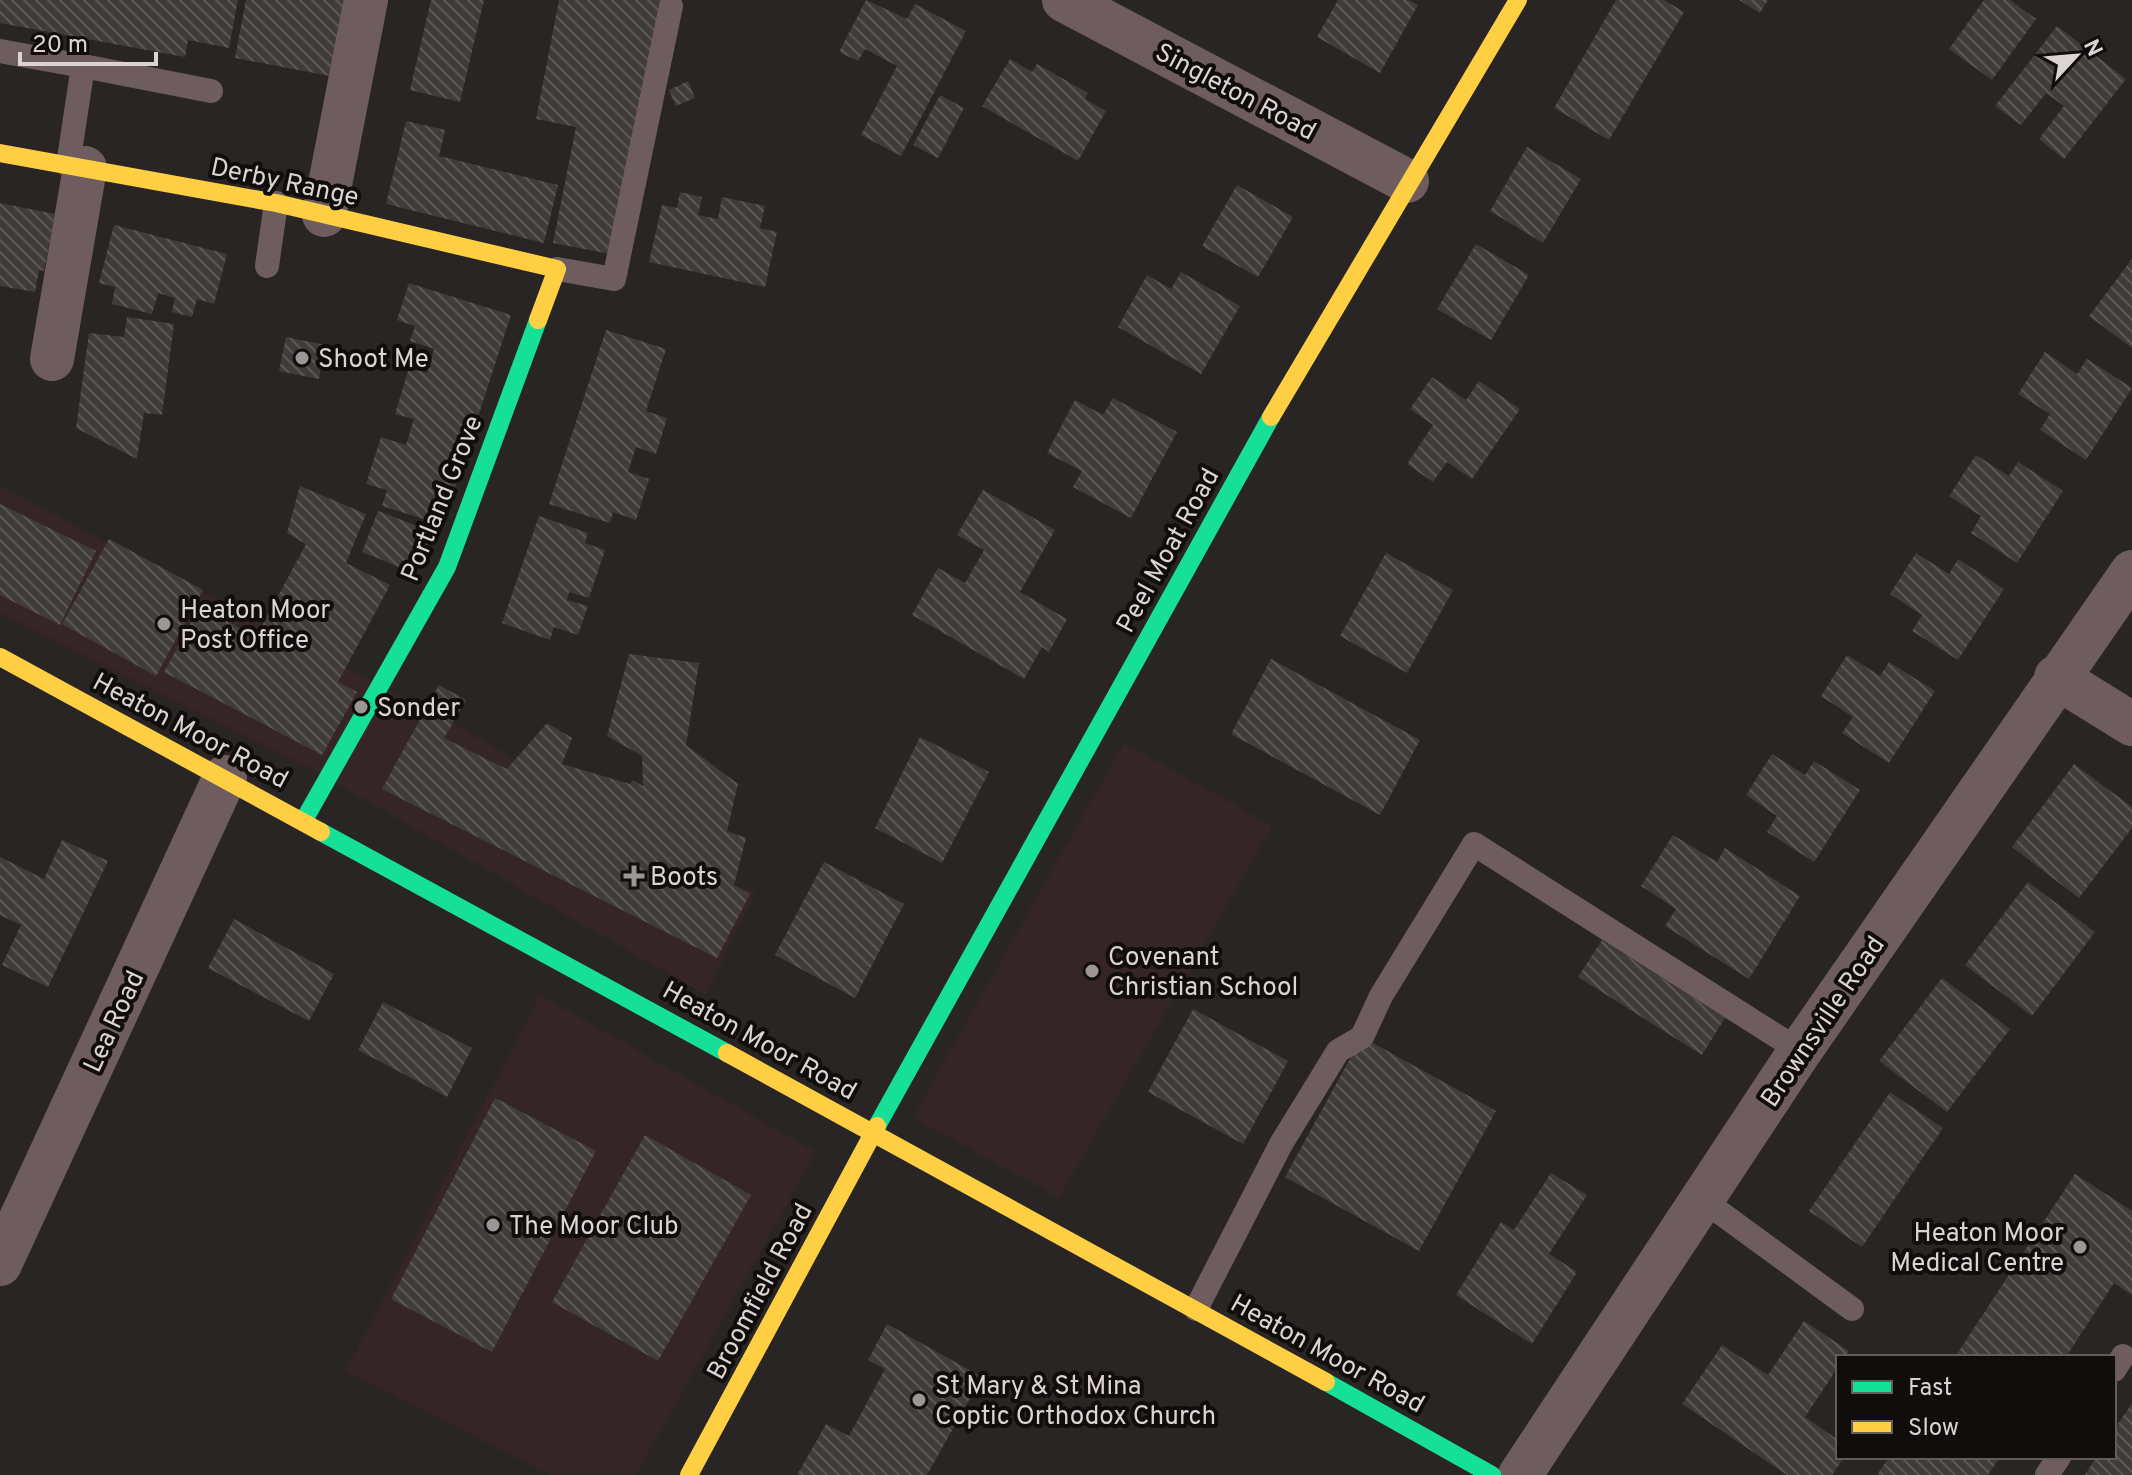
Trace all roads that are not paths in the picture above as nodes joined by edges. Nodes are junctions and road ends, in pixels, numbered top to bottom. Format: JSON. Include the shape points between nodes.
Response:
{"nodes":[{"id":1,"x":366,"y":0,"type":"edge"},
{"id":2,"x":1064,"y":0,"type":"edge"},
{"id":3,"x":1518,"y":0,"type":"edge"},
{"id":4,"x":671,"y":6,"type":"dead end"},
{"id":5,"x":0,"y":51,"type":"edge"},
{"id":6,"x":83,"y":66,"type":"junction"},
{"id":7,"x":211,"y":91,"type":"dead end"},
{"id":8,"x":0,"y":153,"type":"edge"},
{"id":9,"x":77,"y":167,"type":"junction"},
{"id":10,"x":1407,"y":181,"type":"junction"},
{"id":11,"x":276,"y":203,"type":"junction"},
{"id":12,"x":324,"y":215,"type":"junction"},
{"id":13,"x":267,"y":266,"type":"dead end"},
{"id":14,"x":557,"y":269,"type":"junction"},
{"id":15,"x":52,"y":359,"type":"dead end"},
{"id":16,"x":2132,"y":572,"type":"edge"},
{"id":17,"x":0,"y":657,"type":"edge"},
{"id":18,"x":2056,"y":677,"type":"junction"},
{"id":19,"x":2132,"y":724,"type":"edge"},
{"id":20,"x":225,"y":777,"type":"junction"},
{"id":21,"x":304,"y":820,"type":"junction"},
{"id":22,"x":1800,"y":1051,"type":"junction"},
{"id":23,"x":874,"y":1132,"type":"junction"},
{"id":24,"x":1703,"y":1200,"type":"junction"},
{"id":25,"x":0,"y":1264,"type":"edge"},
{"id":26,"x":1196,"y":1309,"type":"junction"},
{"id":27,"x":1852,"y":1309,"type":"dead end"},
{"id":28,"x":689,"y":1475,"type":"edge"},
{"id":29,"x":1492,"y":1475,"type":"edge"},
{"id":30,"x":1520,"y":1475,"type":"edge"}],
"edges":[{"from":1,"to":12,"type":"street"},
{"from":2,"to":10,"type":"street","name":"Singleton Road"},
{"from":3,"to":10,"type":"street","name":"Peel Moat Road"},
{"from":4,"to":14,"type":"lane","via":[[614,279]]},
{"from":5,"to":6,"type":"lane"},
{"from":6,"to":7,"type":"lane"},
{"from":6,"to":9,"type":"lane"},
{"from":8,"to":9,"type":"street","name":"Derby Range"},
{"from":9,"to":11,"type":"street","name":"Derby Range"},
{"from":9,"to":15,"type":"street"},
{"from":10,"to":23,"type":"street","name":"Peel Moat Road"},
{"from":11,"to":12,"type":"street","name":"Derby Range"},
{"from":11,"to":13,"type":"lane"},
{"from":12,"to":14,"type":"street","name":"Derby Range"},
{"from":14,"to":21,"type":"street","name":"Portland Grove","via":[[447,567]]},
{"from":16,"to":18,"type":"street","name":"Brownsville Road"},
{"from":17,"to":20,"type":"street","name":"Heaton Moor Road"},
{"from":18,"to":19,"type":"street"},
{"from":18,"to":22,"type":"street","name":"Brownsville Road"},
{"from":20,"to":21,"type":"street","name":"Heaton Moor Road"},
{"from":20,"to":25,"type":"street","name":"Lea Road"},
{"from":21,"to":23,"type":"street","name":"Heaton Moor Road"},
{"from":22,"to":24,"type":"street","name":"Brownsville Road"},
{"from":22,"to":26,"type":"lane","via":[[1474,844],[1381,996],[1362,1037],[1338,1051],[1281,1144]]},
{"from":23,"to":26,"type":"street","name":"Heaton Moor Road"},
{"from":23,"to":28,"type":"street","name":"Broomfield Road"},
{"from":24,"to":27,"type":"lane"},
{"from":24,"to":30,"type":"street","name":"Brownsville Road"},
{"from":26,"to":29,"type":"street","name":"Heaton Moor Road"}]}
